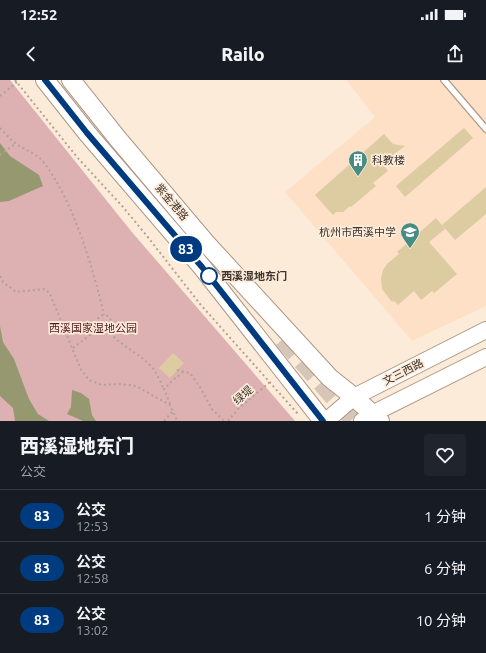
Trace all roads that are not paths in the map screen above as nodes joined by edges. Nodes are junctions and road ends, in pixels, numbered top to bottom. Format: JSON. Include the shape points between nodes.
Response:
{"nodes":[{"id":1,"x":46,"y":80,"type":"edge"},
{"id":2,"x":71,"y":80,"type":"edge"},
{"id":3,"x":444,"y":80,"type":"edge"},
{"id":4,"x":486,"y":129,"type":"edge"},
{"id":5,"x":486,"y":330,"type":"edge"},
{"id":6,"x":486,"y":357,"type":"edge"},
{"id":7,"x":354,"y":397,"type":"junction"},
{"id":8,"x":371,"y":419,"type":"edge"},
{"id":9,"x":325,"y":421,"type":"edge"}],
"edges":[{"from":1,"to":9,"type":"main road","name":"紫金港路","via":[[92,139],[202,267]]},
{"from":2,"to":7,"type":"main road","name":"紫金港路","via":[[206,243],[330,378]]},
{"from":3,"to":4,"type":"lane"},
{"from":5,"to":7,"type":"main road","name":"文三西路"},
{"from":6,"to":8,"type":"main road"},
{"from":7,"to":8,"type":"main road","name":"紫金港路"},
{"from":7,"to":9,"type":"main road","name":"文三西路"}]}
